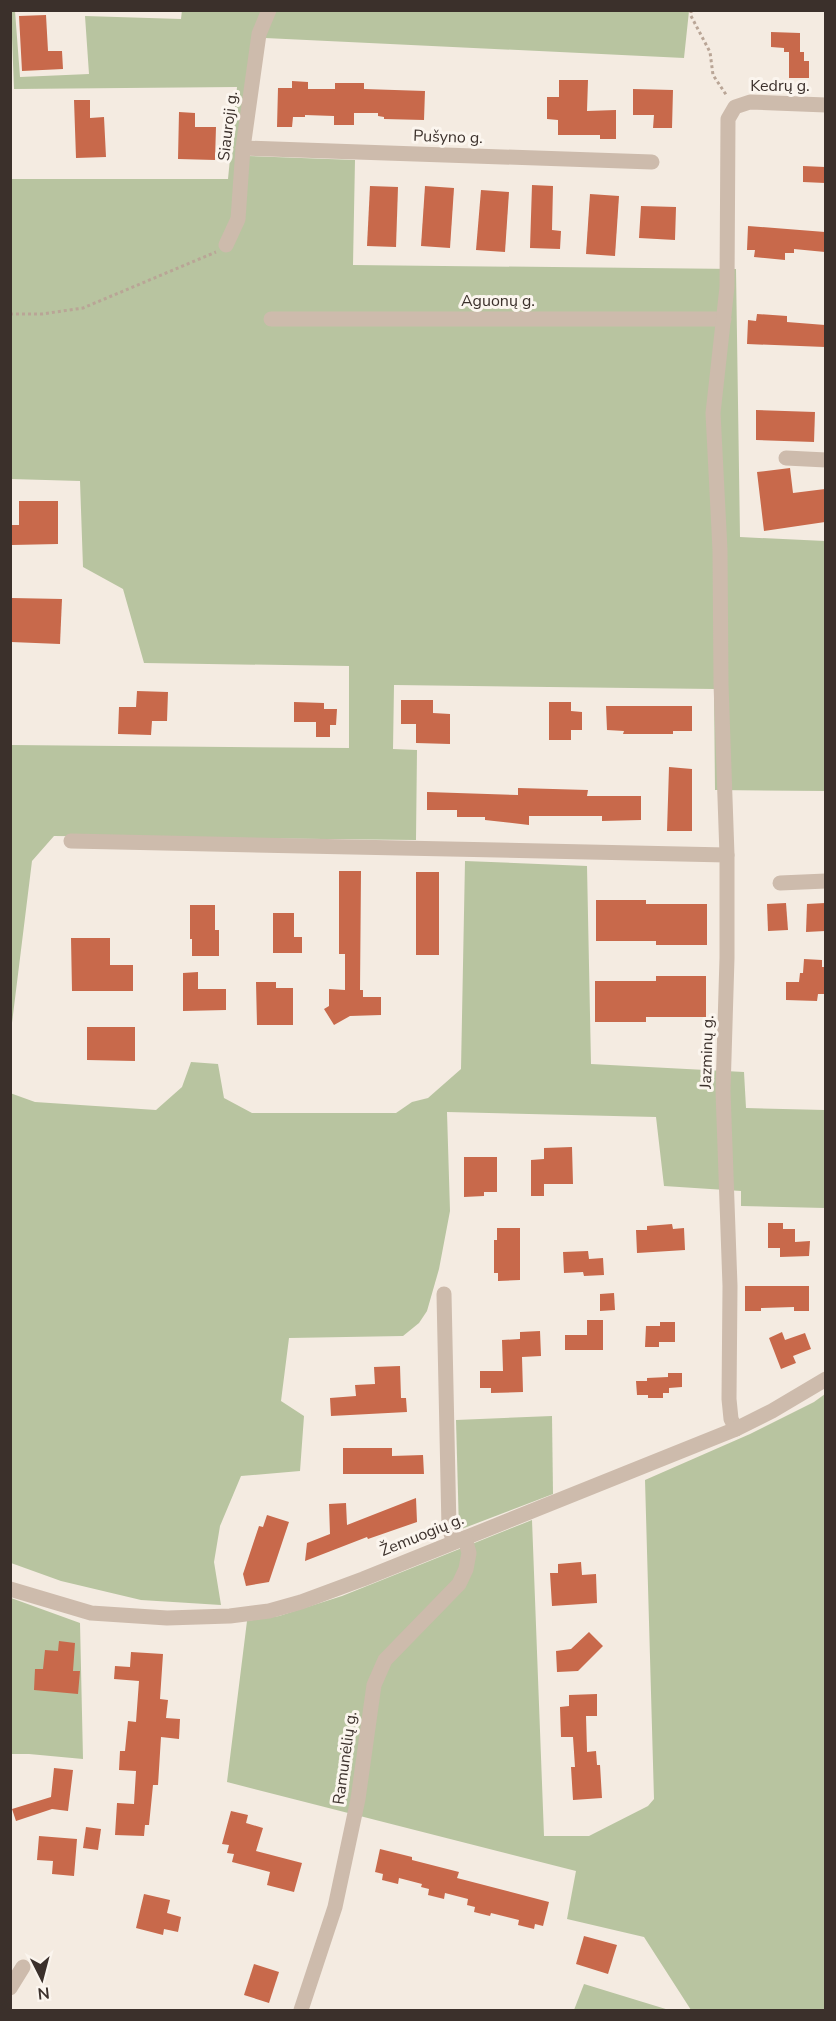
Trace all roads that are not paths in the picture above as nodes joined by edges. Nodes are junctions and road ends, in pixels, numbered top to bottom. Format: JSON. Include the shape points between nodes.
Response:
{"nodes":[{"id":1,"x":269,"y":10,"type":"edge"},
{"id":2,"x":825,"y":105,"type":"edge"},
{"id":3,"x":735,"y":107,"type":"joint"},
{"id":4,"x":243,"y":148,"type":"junction"},
{"id":5,"x":652,"y":162,"type":"dead end"},
{"id":6,"x":226,"y":245,"type":"road end"},
{"id":7,"x":272,"y":319,"type":"dead end"},
{"id":8,"x":724,"y":319,"type":"junction"},
{"id":9,"x":786,"y":458,"type":"dead end"},
{"id":10,"x":825,"y":460,"type":"edge"},
{"id":11,"x":71,"y":842,"type":"dead end"},
{"id":12,"x":727,"y":855,"type":"junction"},
{"id":13,"x":825,"y":881,"type":"edge"},
{"id":14,"x":780,"y":883,"type":"dead end"},
{"id":15,"x":444,"y":1294,"type":"dead end"},
{"id":16,"x":825,"y":1380,"type":"edge"},
{"id":17,"x":736,"y":1429,"type":"junction"},
{"id":18,"x":459,"y":1540,"type":"junction"},
{"id":19,"x":10,"y":1589,"type":"edge"},
{"id":20,"x":23,"y":1967,"type":"dead end"},
{"id":21,"x":10,"y":1988,"type":"edge"},
{"id":22,"x":301,"y":2010,"type":"edge"}],
"edges":[{"from":1,"to":4,"type":"street","name":"Siauroji g.","via":[[259,34]]},
{"from":2,"to":3,"type":"street","name":"Kedrų g.","via":[[750,102]]},
{"from":3,"to":8,"type":"street","name":"Jazminų g.","via":[[728,119]]},
{"from":4,"to":5,"type":"street","name":"Pušyno g."},
{"from":4,"to":6,"type":"street","name":"Siauroji g.","via":[[238,219]]},
{"from":7,"to":8,"type":"street","name":"Aguonų g."},
{"from":8,"to":12,"type":"street","name":"Jazminų g.","via":[[713,413]]},
{"from":9,"to":10,"type":"street"},
{"from":11,"to":12,"type":"street"},
{"from":12,"to":17,"type":"street","name":"Jazminų g.","via":[[723,1091],[730,1286],[729,1398]]},
{"from":13,"to":14,"type":"street"},
{"from":15,"to":18,"type":"street","name":"Ramunėlių g.","via":[[449,1528]]},
{"from":16,"to":17,"type":"street","name":"Žemuogių g."},
{"from":17,"to":18,"type":"street","name":"Žemuogių g."},
{"from":18,"to":19,"type":"street","name":"Žemuogių g.","via":[[302,1602],[238,1615],[167,1618],[91,1613]]},
{"from":18,"to":22,"type":"street","name":"Ramunėlių g.","via":[[469,1553],[459,1584],[385,1660],[374,1685],[358,1800],[335,1907]]},
{"from":20,"to":21,"type":"street"}]}
